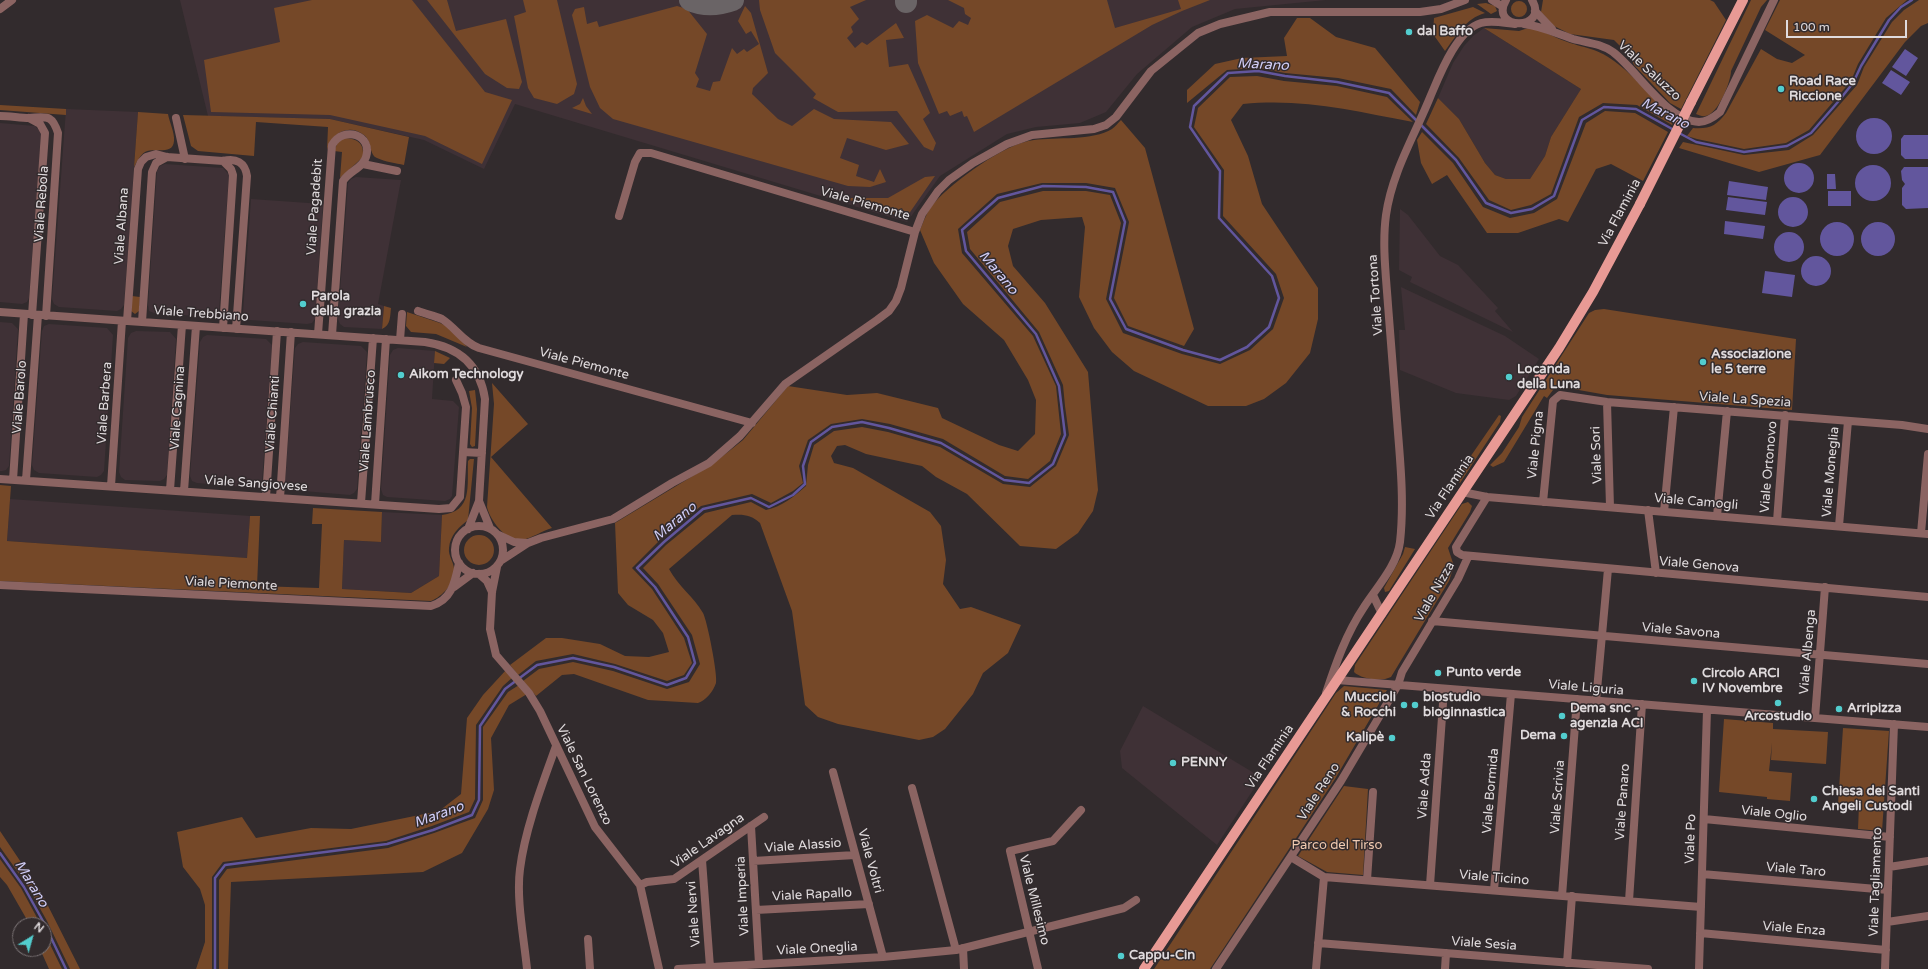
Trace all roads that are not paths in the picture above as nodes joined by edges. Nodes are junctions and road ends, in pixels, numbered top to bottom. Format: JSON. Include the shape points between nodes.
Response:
{"nodes":[{"id":1,"x":12,"y":0,"type":"edge"},
{"id":2,"x":1465,"y":0,"type":"edge"},
{"id":3,"x":1492,"y":0,"type":"edge"},
{"id":4,"x":1743,"y":0,"type":"edge"},
{"id":5,"x":1774,"y":0,"type":"edge"},
{"id":6,"x":1535,"y":4,"type":"edge"},
{"id":7,"x":1504,"y":6,"type":"edge"},
{"id":8,"x":0,"y":9,"type":"edge"},
{"id":9,"x":1490,"y":21,"type":"junction"},
{"id":10,"x":1515,"y":24,"type":"junction"},
{"id":11,"x":1524,"y":24,"type":"junction"},
{"id":12,"x":1554,"y":31,"type":"junction"},
{"id":13,"x":0,"y":116,"type":"edge"},
{"id":14,"x":29,"y":118,"type":"junction"},
{"id":15,"x":176,"y":118,"type":"dead end"},
{"id":16,"x":166,"y":157,"type":"junction"},
{"id":17,"x":185,"y":159,"type":"junction"},
{"id":18,"x":223,"y":161,"type":"junction"},
{"id":19,"x":363,"y":164,"type":"junction"},
{"id":20,"x":397,"y":171,"type":"dead end"},
{"id":21,"x":619,"y":216,"type":"dead end"},
{"id":22,"x":916,"y":232,"type":"junction"},
{"id":23,"x":418,"y":311,"type":"dead end"},
{"id":24,"x":0,"y":312,"type":"edge"},
{"id":25,"x":402,"y":314,"type":"dead end"},
{"id":26,"x":35,"y":315,"type":"junction"},
{"id":27,"x":125,"y":321,"type":"junction"},
{"id":28,"x":142,"y":322,"type":"junction"},
{"id":29,"x":182,"y":325,"type":"junction"},
{"id":30,"x":196,"y":326,"type":"junction"},
{"id":31,"x":223,"y":328,"type":"junction"},
{"id":32,"x":236,"y":329,"type":"junction"},
{"id":33,"x":277,"y":332,"type":"junction"},
{"id":34,"x":291,"y":332,"type":"junction"},
{"id":35,"x":318,"y":334,"type":"junction"},
{"id":36,"x":332,"y":335,"type":"junction"},
{"id":37,"x":373,"y":338,"type":"junction"},
{"id":38,"x":386,"y":339,"type":"junction"},
{"id":39,"x":400,"y":340,"type":"junction"},
{"id":40,"x":456,"y":380,"type":"dead end"},
{"id":41,"x":1560,"y":395,"type":"joint"},
{"id":42,"x":1607,"y":402,"type":"junction"},
{"id":43,"x":1674,"y":407,"type":"junction"},
{"id":44,"x":1727,"y":411,"type":"junction"},
{"id":45,"x":1785,"y":415,"type":"junction"},
{"id":46,"x":1848,"y":421,"type":"junction"},
{"id":47,"x":752,"y":423,"type":"junction"},
{"id":48,"x":1928,"y":429,"type":"edge"},
{"id":49,"x":463,"y":452,"type":"junction"},
{"id":50,"x":482,"y":453,"type":"junction"},
{"id":51,"x":1928,"y":454,"type":"edge"},
{"id":52,"x":0,"y":479,"type":"edge"},
{"id":53,"x":12,"y":480,"type":"junction"},
{"id":54,"x":26,"y":480,"type":"junction"},
{"id":55,"x":111,"y":486,"type":"junction"},
{"id":56,"x":170,"y":490,"type":"junction"},
{"id":57,"x":184,"y":491,"type":"junction"},
{"id":58,"x":1462,"y":492,"type":"junction"},
{"id":59,"x":266,"y":497,"type":"junction"},
{"id":60,"x":1487,"y":497,"type":"junction"},
{"id":61,"x":280,"y":498,"type":"junction"},
{"id":62,"x":479,"y":502,"type":"junction"},
{"id":63,"x":1543,"y":502,"type":"junction"},
{"id":64,"x":361,"y":504,"type":"junction"},
{"id":65,"x":375,"y":504,"type":"junction"},
{"id":66,"x":1610,"y":507,"type":"junction"},
{"id":67,"x":1648,"y":510,"type":"junction"},
{"id":68,"x":1664,"y":512,"type":"junction"},
{"id":69,"x":1717,"y":516,"type":"junction"},
{"id":70,"x":1777,"y":521,"type":"junction"},
{"id":71,"x":1839,"y":526,"type":"junction"},
{"id":72,"x":490,"y":528,"type":"junction"},
{"id":73,"x":468,"y":529,"type":"junction"},
{"id":74,"x":1924,"y":533,"type":"edge"},
{"id":75,"x":498,"y":534,"type":"junction"},
{"id":76,"x":528,"y":543,"type":"junction"},
{"id":77,"x":1468,"y":557,"type":"junction"},
{"id":78,"x":502,"y":560,"type":"junction"},
{"id":79,"x":459,"y":563,"type":"junction"},
{"id":80,"x":496,"y":568,"type":"junction"},
{"id":81,"x":1608,"y":569,"type":"junction"},
{"id":82,"x":1656,"y":573,"type":"junction"},
{"id":83,"x":476,"y":574,"type":"junction"},
{"id":84,"x":0,"y":585,"type":"edge"},
{"id":85,"x":454,"y":587,"type":"junction"},
{"id":86,"x":1825,"y":587,"type":"junction"},
{"id":87,"x":492,"y":592,"type":"junction"},
{"id":88,"x":1373,"y":595,"type":"junction"},
{"id":89,"x":1928,"y":597,"type":"edge"},
{"id":90,"x":1382,"y":614,"type":"junction"},
{"id":91,"x":1432,"y":621,"type":"junction"},
{"id":92,"x":1602,"y":636,"type":"junction"},
{"id":93,"x":1820,"y":654,"type":"junction"},
{"id":94,"x":1928,"y":664,"type":"edge"},
{"id":95,"x":1337,"y":680,"type":"junction"},
{"id":96,"x":1398,"y":685,"type":"junction"},
{"id":97,"x":1444,"y":689,"type":"junction"},
{"id":98,"x":1511,"y":694,"type":"junction"},
{"id":99,"x":1577,"y":699,"type":"junction"},
{"id":100,"x":1324,"y":700,"type":"junction"},
{"id":101,"x":1596,"y":701,"type":"junction"},
{"id":102,"x":1642,"y":704,"type":"junction"},
{"id":103,"x":1707,"y":710,"type":"junction"},
{"id":104,"x":1815,"y":718,"type":"junction"},
{"id":105,"x":1894,"y":724,"type":"junction"},
{"id":106,"x":1928,"y":727,"type":"edge"},
{"id":107,"x":556,"y":746,"type":"junction"},
{"id":108,"x":833,"y":772,"type":"dead end"},
{"id":109,"x":912,"y":788,"type":"dead end"},
{"id":110,"x":1373,"y":792,"type":"dead end"},
{"id":111,"x":1081,"y":810,"type":"dead end"},
{"id":112,"x":764,"y":816,"type":"dead end"},
{"id":113,"x":1704,"y":819,"type":"junction"},
{"id":114,"x":751,"y":826,"type":"junction"},
{"id":115,"x":1890,"y":837,"type":"junction"},
{"id":116,"x":855,"y":855,"type":"junction"},
{"id":117,"x":1291,"y":857,"type":"junction"},
{"id":118,"x":702,"y":860,"type":"junction"},
{"id":119,"x":753,"y":861,"type":"junction"},
{"id":120,"x":1928,"y":861,"type":"edge"},
{"id":121,"x":1889,"y":867,"type":"junction"},
{"id":122,"x":1702,"y":874,"type":"junction"},
{"id":123,"x":1324,"y":876,"type":"junction"},
{"id":124,"x":1367,"y":880,"type":"junction"},
{"id":125,"x":640,"y":885,"type":"junction"},
{"id":126,"x":1430,"y":885,"type":"junction"},
{"id":127,"x":1494,"y":890,"type":"junction"},
{"id":128,"x":1888,"y":890,"type":"junction"},
{"id":129,"x":1562,"y":896,"type":"junction"},
{"id":130,"x":1572,"y":896,"type":"junction"},
{"id":131,"x":1136,"y":900,"type":"dead end"},
{"id":132,"x":1628,"y":901,"type":"junction"},
{"id":133,"x":868,"y":904,"type":"junction"},
{"id":134,"x":1701,"y":907,"type":"junction"},
{"id":135,"x":756,"y":910,"type":"junction"},
{"id":136,"x":1928,"y":916,"type":"edge"},
{"id":137,"x":1887,"y":922,"type":"junction"},
{"id":138,"x":1030,"y":931,"type":"junction"},
{"id":139,"x":1700,"y":933,"type":"junction"},
{"id":140,"x":588,"y":939,"type":"dead end"},
{"id":141,"x":1318,"y":943,"type":"junction"},
{"id":142,"x":960,"y":949,"type":"junction"},
{"id":143,"x":1886,"y":950,"type":"junction"},
{"id":144,"x":1446,"y":953,"type":"junction"},
{"id":145,"x":883,"y":957,"type":"junction"},
{"id":146,"x":1567,"y":963,"type":"junction"},
{"id":147,"x":759,"y":964,"type":"junction"},
{"id":148,"x":710,"y":967,"type":"junction"},
{"id":149,"x":527,"y":969,"type":"edge"},
{"id":150,"x":590,"y":969,"type":"edge"},
{"id":151,"x":659,"y":969,"type":"edge"},
{"id":152,"x":678,"y":969,"type":"edge"},
{"id":153,"x":964,"y":969,"type":"edge"},
{"id":154,"x":1038,"y":969,"type":"edge"},
{"id":155,"x":1144,"y":969,"type":"edge"},
{"id":156,"x":1216,"y":969,"type":"edge"},
{"id":157,"x":1316,"y":969,"type":"edge"},
{"id":158,"x":1445,"y":969,"type":"edge"},
{"id":159,"x":1648,"y":969,"type":"edge"},
{"id":160,"x":1699,"y":969,"type":"edge"},
{"id":161,"x":1885,"y":969,"type":"edge"}],
"edges":[{"from":1,"to":8,"type":"street"},
{"from":2,"to":22,"type":"street","name":"Viale Piemonte","via":[[1441,9],[1420,12],[1270,12],[1220,24],[1198,33],[1151,71],[1116,117],[1106,125],[1094,129],[1032,135],[1007,144],[973,163],[938,191],[922,214]]},
{"from":3,"to":7,"type":"street"},
{"from":4,"to":58,"type":"main road","name":"Via Flaminia","bridge":true,"via":[[1593,292],[1559,348]]},
{"from":5,"to":12,"type":"street","name":"Viale Saluzzo","via":[[1720,112],[1711,119],[1699,122],[1670,109],[1612,52],[1601,45]]},
{"from":6,"to":11,"type":"street","via":[[1531,19]]},
{"from":6,"to":12,"type":"street","name":"Viale Saluzzo"},
{"from":7,"to":9,"type":"street","name":"Viale Tortona"},
{"from":7,"to":10,"type":"street","via":[[1507,19]]},
{"from":9,"to":10,"type":"street","name":"Viale Tortona"},
{"from":9,"to":88,"type":"street","name":"Viale Tortona","via":[[1470,28],[1456,45],[1391,187],[1386,217],[1385,258],[1400,456],[1402,519],[1400,545]]},
{"from":10,"to":11,"type":"street","name":"Viale Saluzzo"},
{"from":11,"to":12,"type":"street","name":"Viale Saluzzo"},
{"from":13,"to":14,"type":"street","name":"Viale Rebola"},
{"from":14,"to":26,"type":"street","name":"Viale Rebola","via":[[40,124],[44,133]]},
{"from":14,"to":26,"type":"street","name":"Viale Rebola","via":[[45,116],[55,122],[58,133]]},
{"from":15,"to":17,"type":"street"},
{"from":16,"to":17,"type":"street","name":"Viale Albana"},
{"from":16,"to":27,"type":"street","name":"Viale Albana","via":[[156,154],[146,157],[138,169]]},
{"from":16,"to":28,"type":"street","name":"Viale Albana","via":[[156,164],[152,172]]},
{"from":17,"to":18,"type":"street","name":"Viale Albana"},
{"from":18,"to":31,"type":"street","via":[[233,175]]},
{"from":18,"to":32,"type":"street","name":"Viale Albana","via":[[232,159],[241,163],[246,168],[247,176]]},
{"from":19,"to":20,"type":"street"},
{"from":19,"to":35,"type":"street","name":"Viale Pagadebit","via":[[367,153],[365,142],[361,138],[345,134],[335,140],[331,150]]},
{"from":19,"to":36,"type":"street","name":"Viale Pagadebit","via":[[343,181]]},
{"from":21,"to":22,"type":"street","name":"Viale Piemonte","via":[[635,162],[640,153],[651,153]]},
{"from":22,"to":47,"type":"street","name":"Viale Piemonte","via":[[901,288],[889,311],[785,384]]},
{"from":23,"to":47,"type":"street","name":"Viale Piemonte","via":[[442,319],[468,344],[479,348]]},
{"from":24,"to":26,"type":"street","name":"Viale Trebbiano"},
{"from":25,"to":39,"type":"street"},
{"from":26,"to":27,"type":"street","name":"Viale Trebbiano"},
{"from":26,"to":53,"type":"street","name":"Viale Barolo"},
{"from":26,"to":54,"type":"street","name":"Viale Barolo"},
{"from":27,"to":28,"type":"street","name":"Viale Trebbiano"},
{"from":27,"to":55,"type":"street","name":"Viale Barbera"},
{"from":28,"to":29,"type":"street","name":"Viale Trebbiano"},
{"from":29,"to":30,"type":"street","name":"Viale Trebbiano"},
{"from":29,"to":56,"type":"street","name":"Viale Cagnina"},
{"from":30,"to":31,"type":"street","name":"Viale Trebbiano"},
{"from":30,"to":57,"type":"street","name":"Viale Cagnina"},
{"from":31,"to":32,"type":"street","name":"Viale Trebbiano"},
{"from":32,"to":33,"type":"street","name":"Viale Trebbiano"},
{"from":33,"to":34,"type":"street","name":"Viale Trebbiano"},
{"from":33,"to":59,"type":"street","name":"Viale Chianti"},
{"from":34,"to":35,"type":"street","name":"Viale Trebbiano"},
{"from":34,"to":61,"type":"street","name":"Viale Chianti"},
{"from":35,"to":36,"type":"street","name":"Viale Trebbiano"},
{"from":36,"to":37,"type":"street","name":"Viale Trebbiano"},
{"from":37,"to":38,"type":"street","name":"Viale Trebbiano"},
{"from":37,"to":64,"type":"street","name":"Viale Lambrusco"},
{"from":38,"to":39,"type":"street","name":"Viale Trebbiano"},
{"from":38,"to":65,"type":"street","name":"Viale Lambrusco"},
{"from":39,"to":50,"type":"street","name":"Viale Trebbiano","via":[[439,344],[452,349],[473,366],[482,382],[485,399]]},
{"from":40,"to":49,"type":"street","name":"Viale Sangiovese","via":[[466,408]]},
{"from":41,"to":42,"type":"street","name":"Viale La Spezia"},
{"from":41,"to":63,"type":"street","name":"Viale Pigna","via":[[1553,401]]},
{"from":42,"to":43,"type":"street","name":"Viale La Spezia"},
{"from":42,"to":66,"type":"street","name":"Viale Sori"},
{"from":43,"to":44,"type":"street","name":"Viale La Spezia"},
{"from":43,"to":68,"type":"street"},
{"from":44,"to":45,"type":"street","name":"Viale La Spezia"},
{"from":44,"to":69,"type":"street"},
{"from":45,"to":46,"type":"street","name":"Viale La Spezia"},
{"from":45,"to":70,"type":"street","name":"Viale Ortonovo"},
{"from":46,"to":48,"type":"street","name":"Viale La Spezia"},
{"from":46,"to":71,"type":"street","name":"Viale Moneglia"},
{"from":47,"to":76,"type":"street","name":"Viale Piemonte","via":[[709,463],[672,482],[623,514]]},
{"from":49,"to":50,"type":"street"},
{"from":49,"to":65,"type":"street","name":"Viale Sangiovese","via":[[460,497],[451,508]]},
{"from":50,"to":62,"type":"street","name":"Viale Trebbiano"},
{"from":51,"to":74,"type":"street"},
{"from":52,"to":53,"type":"street","name":"Viale Sangiovese"},
{"from":53,"to":54,"type":"street","name":"Viale Sangiovese"},
{"from":54,"to":55,"type":"street","name":"Viale Sangiovese"},
{"from":55,"to":56,"type":"street","name":"Viale Sangiovese"},
{"from":56,"to":57,"type":"street","name":"Viale Sangiovese"},
{"from":57,"to":59,"type":"street","name":"Viale Sangiovese"},
{"from":58,"to":60,"type":"street","name":"Viale Camogli"},
{"from":58,"to":90,"type":"main road","name":"Via Flaminia"},
{"from":59,"to":61,"type":"street","name":"Viale Sangiovese"},
{"from":60,"to":63,"type":"street","name":"Viale Camogli"},
{"from":60,"to":77,"type":"street","name":"Viale Nizza","via":[[1456,547],[1457,552]]},
{"from":61,"to":64,"type":"street","name":"Viale Sangiovese"},
{"from":62,"to":72,"type":"street","name":"Viale Trebbiano"},
{"from":62,"to":73,"type":"street","name":"Viale Trebbiano"},
{"from":63,"to":66,"type":"street","name":"Viale Camogli"},
{"from":64,"to":65,"type":"street","name":"Viale Sangiovese"},
{"from":66,"to":67,"type":"street","name":"Viale Camogli"},
{"from":67,"to":68,"type":"street","name":"Viale Camogli"},
{"from":67,"to":82,"type":"street"},
{"from":68,"to":69,"type":"street","name":"Viale Camogli"},
{"from":69,"to":70,"type":"street","name":"Viale Camogli"},
{"from":70,"to":71,"type":"street","name":"Viale Camogli"},
{"from":71,"to":74,"type":"street","name":"Viale Camogli"},
{"from":72,"to":73,"type":"street","via":[[483,526]]},
{"from":72,"to":75,"type":"street"},
{"from":73,"to":79,"type":"street","via":[[457,540],[456,556]]},
{"from":75,"to":76,"type":"street","via":[[514,542]]},
{"from":75,"to":78,"type":"street","via":[[503,546]]},
{"from":76,"to":78,"type":"street","name":"Viale Piemonte"},
{"from":77,"to":81,"type":"street","name":"Viale Genova"},
{"from":77,"to":91,"type":"street","name":"Viale Nizza","via":[[1458,579]]},
{"from":78,"to":80,"type":"street"},
{"from":79,"to":83,"type":"street","via":[[467,571]]},
{"from":79,"to":85,"type":"street","name":"Viale Piemonte"},
{"from":80,"to":83,"type":"street"},
{"from":80,"to":87,"type":"street","name":"Viale San Lorenzo"},
{"from":81,"to":82,"type":"street","name":"Viale Genova"},
{"from":81,"to":92,"type":"street"},
{"from":82,"to":86,"type":"street","name":"Viale Genova"},
{"from":83,"to":85,"type":"street","name":"Viale Piemonte"},
{"from":83,"to":87,"type":"street","via":[[487,581]]},
{"from":84,"to":85,"type":"street","name":"Viale Piemonte","via":[[431,606],[442,602]]},
{"from":86,"to":89,"type":"street","name":"Viale Genova"},
{"from":86,"to":93,"type":"street","name":"Viale Albenga"},
{"from":87,"to":107,"type":"street","name":"Viale San Lorenzo","via":[[490,629],[496,654],[529,693]]},
{"from":88,"to":90,"type":"street"},
{"from":88,"to":100,"type":"street","name":"Viale Tortona","via":[[1340,652]]},
{"from":90,"to":95,"type":"main road","name":"Via Flaminia"},
{"from":91,"to":92,"type":"street","name":"Viale Savona"},
{"from":91,"to":96,"type":"street","name":"Viale Nizza","via":[[1402,672]]},
{"from":92,"to":93,"type":"street","name":"Viale Savona"},
{"from":92,"to":101,"type":"street"},
{"from":93,"to":94,"type":"street","name":"Viale Savona"},
{"from":93,"to":104,"type":"street","name":"Viale Albenga"},
{"from":95,"to":96,"type":"street","name":"Viale Liguria"},
{"from":95,"to":100,"type":"main road","name":"Via Flaminia"},
{"from":96,"to":97,"type":"street","name":"Viale Liguria"},
{"from":96,"to":117,"type":"street","name":"Viale Reno","via":[[1341,781]]},
{"from":97,"to":98,"type":"street","name":"Viale Liguria"},
{"from":97,"to":126,"type":"street","name":"Viale Adda"},
{"from":98,"to":99,"type":"street","name":"Viale Liguria"},
{"from":98,"to":127,"type":"street","name":"Viale Bormida"},
{"from":99,"to":101,"type":"street","name":"Viale Liguria"},
{"from":99,"to":129,"type":"street","name":"Viale Scrivia"},
{"from":100,"to":155,"type":"main road","name":"Via Flaminia"},
{"from":101,"to":102,"type":"street","name":"Viale Liguria"},
{"from":102,"to":103,"type":"street","name":"Viale Liguria"},
{"from":102,"to":132,"type":"street","name":"Viale Panaro"},
{"from":103,"to":104,"type":"street","name":"Viale Liguria"},
{"from":103,"to":113,"type":"street","name":"Viale Po"},
{"from":104,"to":105,"type":"street","name":"Viale Liguria"},
{"from":105,"to":106,"type":"street","name":"Viale Liguria"},
{"from":105,"to":115,"type":"street","name":"Viale Tagliamento"},
{"from":107,"to":125,"type":"street","name":"Viale San Lorenzo","via":[[595,827]]},
{"from":107,"to":149,"type":"street","via":[[526,838],[520,868],[519,885]]},
{"from":108,"to":116,"type":"street","name":"Viale Voltri"},
{"from":109,"to":142,"type":"street"},
{"from":110,"to":124,"type":"street"},
{"from":111,"to":138,"type":"street","name":"Viale Millesimo","via":[[1053,841],[1010,851]]},
{"from":112,"to":114,"type":"street","name":"Viale Lavagna"},
{"from":113,"to":115,"type":"street","name":"Viale Oglio"},
{"from":113,"to":122,"type":"street","name":"Viale Po"},
{"from":114,"to":118,"type":"street","name":"Viale Lavagna"},
{"from":114,"to":119,"type":"street","name":"Viale Imperia"},
{"from":115,"to":121,"type":"street","name":"Viale Tagliamento"},
{"from":116,"to":119,"type":"street","name":"Viale Alassio"},
{"from":116,"to":133,"type":"street","name":"Viale Voltri"},
{"from":117,"to":123,"type":"street","name":"Viale Ticino"},
{"from":117,"to":156,"type":"street","name":"Viale Reno"},
{"from":118,"to":125,"type":"street","name":"Viale Lavagna","via":[[674,879]]},
{"from":118,"to":148,"type":"street","name":"Viale Nervi"},
{"from":119,"to":135,"type":"street","name":"Viale Imperia"},
{"from":120,"to":121,"type":"street"},
{"from":121,"to":128,"type":"street","name":"Viale Tagliamento"},
{"from":122,"to":128,"type":"street","name":"Viale Taro"},
{"from":122,"to":134,"type":"street","name":"Viale Po"},
{"from":123,"to":124,"type":"street","name":"Viale Ticino"},
{"from":123,"to":141,"type":"street"},
{"from":124,"to":126,"type":"street","name":"Viale Ticino"},
{"from":125,"to":151,"type":"street","name":"Viale San Lorenzo"},
{"from":126,"to":127,"type":"street","name":"Viale Ticino"},
{"from":127,"to":129,"type":"street","name":"Viale Ticino"},
{"from":128,"to":137,"type":"street","name":"Viale Tagliamento"},
{"from":129,"to":130,"type":"street","name":"Viale Ticino"},
{"from":130,"to":132,"type":"street","name":"Viale Ticino"},
{"from":130,"to":146,"type":"street"},
{"from":131,"to":138,"type":"street","name":"Viale Oneglia","via":[[1124,908]]},
{"from":132,"to":134,"type":"street","name":"Viale Ticino"},
{"from":133,"to":135,"type":"street","name":"Viale Rapallo"},
{"from":133,"to":145,"type":"street","name":"Viale Voltri"},
{"from":134,"to":139,"type":"street","name":"Viale Po"},
{"from":135,"to":147,"type":"street","name":"Viale Imperia"},
{"from":136,"to":137,"type":"street"},
{"from":137,"to":143,"type":"street","name":"Viale Tagliamento"},
{"from":138,"to":142,"type":"street","name":"Viale Oneglia"},
{"from":138,"to":154,"type":"street","name":"Viale Millesimo"},
{"from":139,"to":143,"type":"street","name":"Viale Enza"},
{"from":139,"to":160,"type":"street","name":"Viale Po"},
{"from":140,"to":150,"type":"street"},
{"from":141,"to":144,"type":"street","name":"Viale Sesia"},
{"from":141,"to":157,"type":"street"},
{"from":142,"to":145,"type":"street","name":"Viale Oneglia"},
{"from":142,"to":153,"type":"street"},
{"from":143,"to":161,"type":"street","name":"Viale Tagliamento"},
{"from":144,"to":146,"type":"street","name":"Viale Sesia"},
{"from":144,"to":158,"type":"street"},
{"from":145,"to":147,"type":"street","name":"Viale Oneglia"},
{"from":146,"to":159,"type":"street","name":"Viale Sesia"},
{"from":147,"to":148,"type":"street","name":"Viale Oneglia"},
{"from":148,"to":152,"type":"street","name":"Viale Oneglia"}]}
